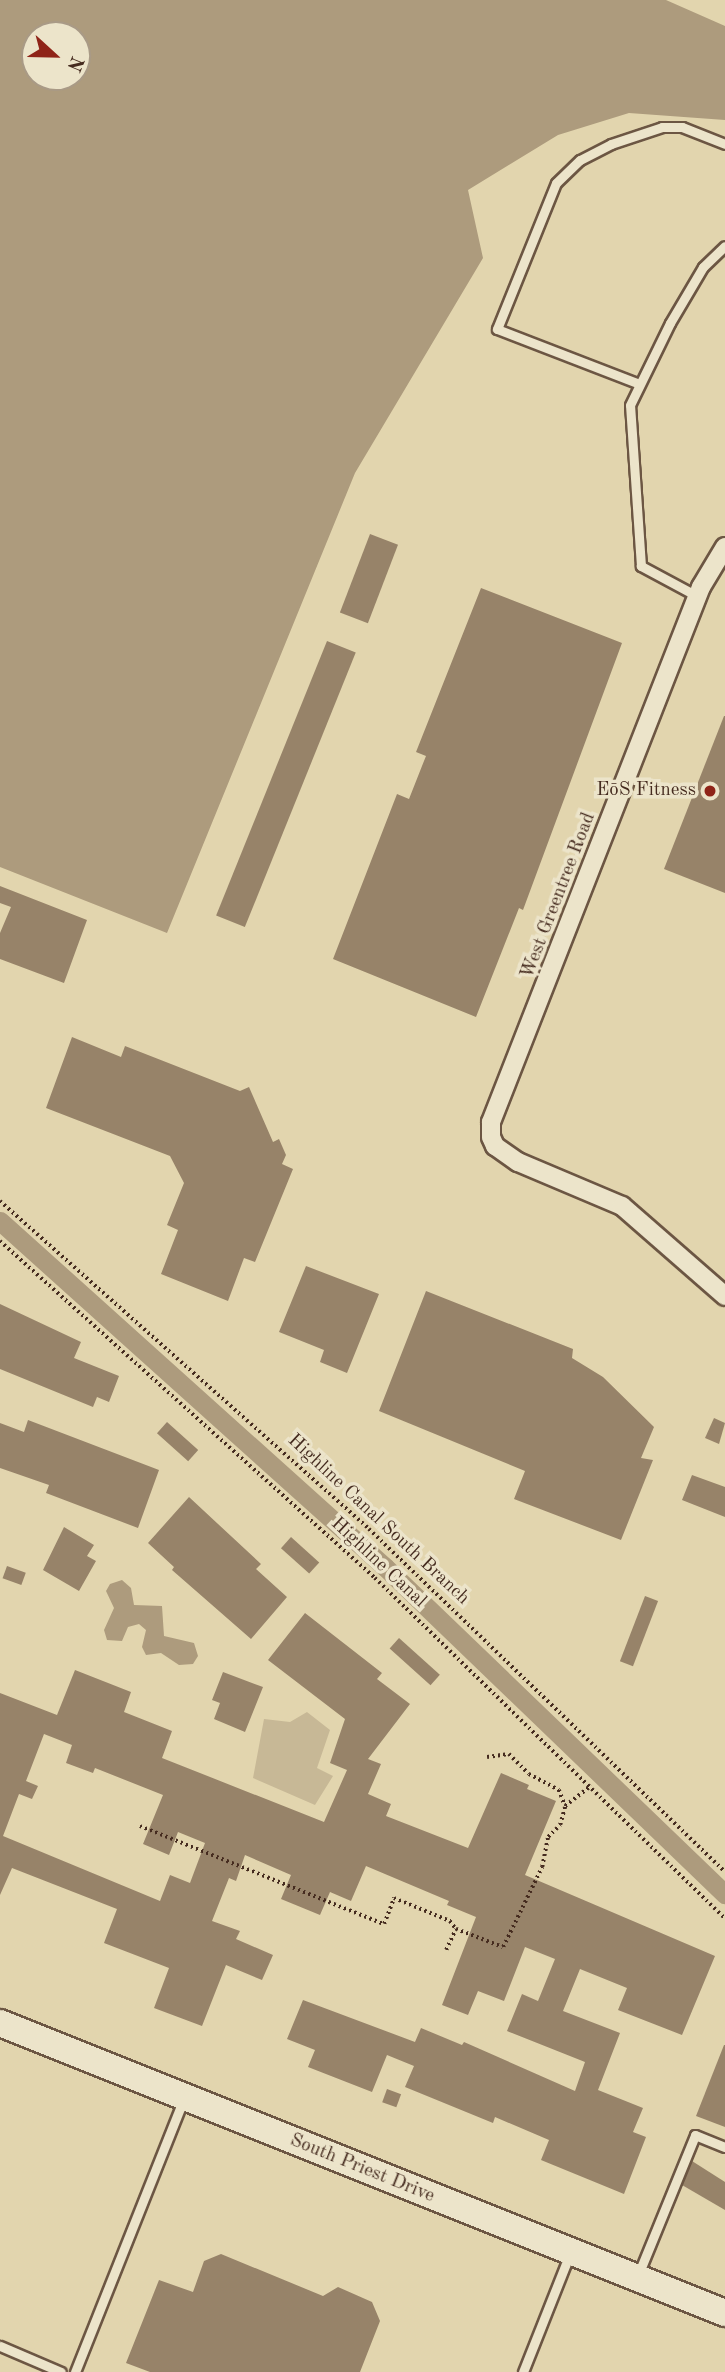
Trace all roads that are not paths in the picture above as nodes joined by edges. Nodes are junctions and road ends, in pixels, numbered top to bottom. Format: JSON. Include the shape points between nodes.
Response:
{"nodes":[{"id":1,"x":725,"y":144,"type":"edge"},
{"id":2,"x":725,"y":246,"type":"edge"},
{"id":3,"x":637,"y":383,"type":"junction"},
{"id":4,"x":725,"y":547,"type":"edge"},
{"id":5,"x":697,"y":596,"type":"junction"},
{"id":6,"x":725,"y":1296,"type":"edge"},
{"id":7,"x":2,"y":2029,"type":"edge"},
{"id":8,"x":184,"y":2098,"type":"junction"},
{"id":9,"x":725,"y":2147,"type":"edge"},
{"id":10,"x":570,"y":2252,"type":"junction"},
{"id":11,"x":636,"y":2278,"type":"junction"},
{"id":12,"x":725,"y":2313,"type":"edge"},
{"id":13,"x":0,"y":2346,"type":"edge"},
{"id":14,"x":61,"y":2372,"type":"edge"},
{"id":15,"x":75,"y":2372,"type":"edge"},
{"id":16,"x":523,"y":2372,"type":"edge"}],
"edges":[{"from":1,"to":3,"type":"lane","via":[[682,127],[662,127],[580,160],[556,183],[498,329]]},
{"from":2,"to":3,"type":"lane","via":[[703,267]]},
{"from":3,"to":5,"type":"lane","via":[[631,405],[632,472],[641,566]]},
{"from":4,"to":5,"type":"street","name":"West Greentree Road","via":[[710,566]]},
{"from":5,"to":6,"type":"street","name":"West Greentree Road","via":[[491,1122],[495,1146],[517,1162],[622,1206]]},
{"from":7,"to":8,"type":"main road","name":"South Priest Drive"},
{"from":8,"to":10,"type":"main road","name":"South Priest Drive"},
{"from":8,"to":15,"type":"lane"},
{"from":9,"to":11,"type":"lane","via":[[695,2135]]},
{"from":10,"to":11,"type":"main road","name":"South Priest Drive"},
{"from":10,"to":16,"type":"lane"},
{"from":11,"to":12,"type":"main road","name":"South Priest Drive"},
{"from":13,"to":14,"type":"lane"}]}
